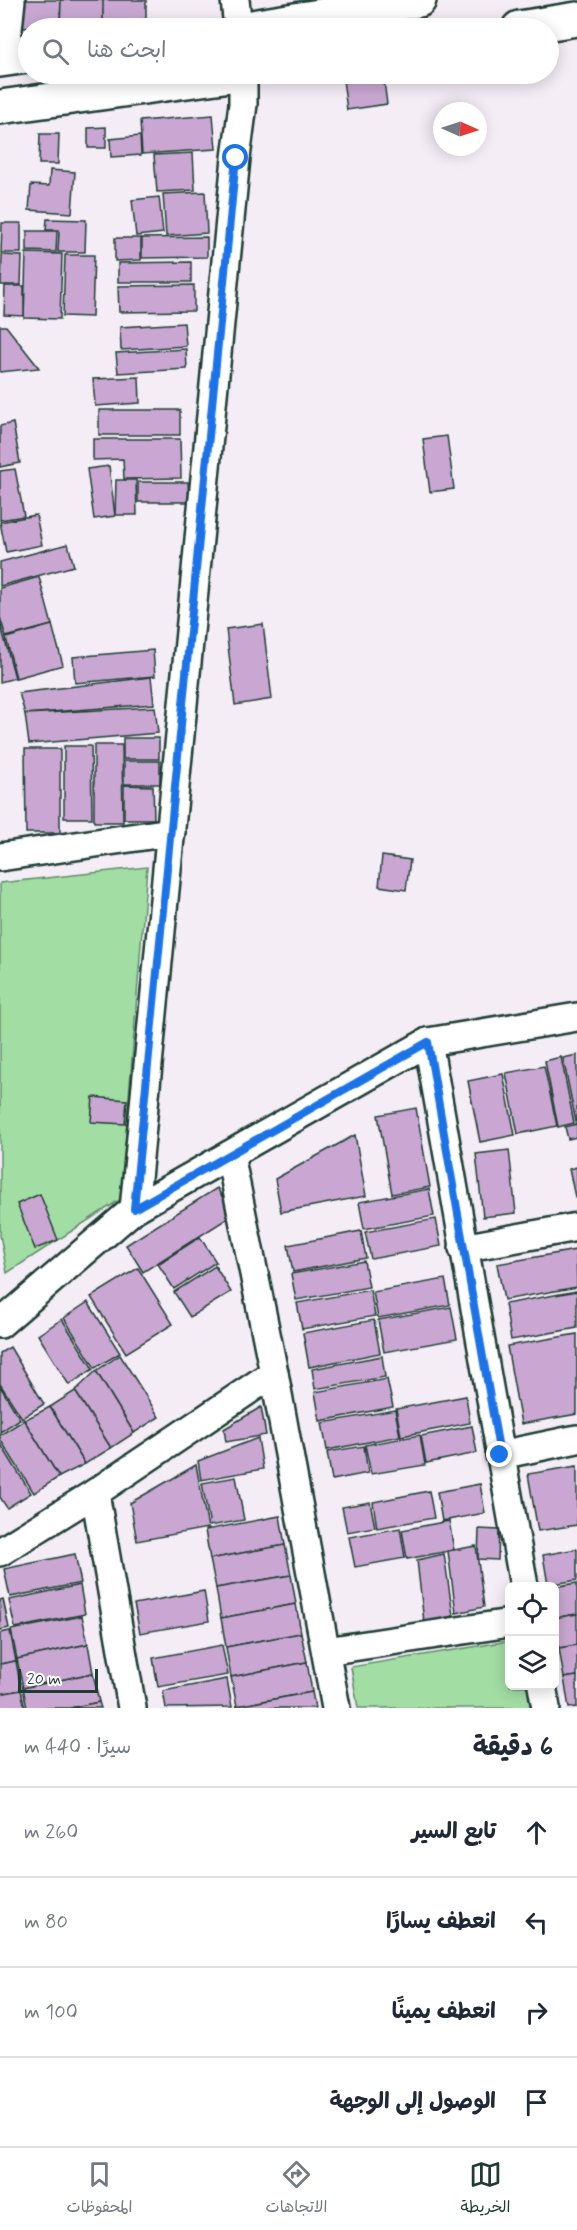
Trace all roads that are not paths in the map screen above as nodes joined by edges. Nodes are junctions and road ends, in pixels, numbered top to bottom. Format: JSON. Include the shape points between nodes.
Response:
{"nodes":[{"id":1,"x":10,"y":0,"type":"edge"},
{"id":2,"x":235,"y":0,"type":"edge"},
{"id":3,"x":419,"y":0,"type":"edge"},
{"id":4,"x":237,"y":18,"type":"edge"},
{"id":5,"x":308,"y":18,"type":"edge"},
{"id":6,"x":577,"y":19,"type":"edge"},
{"id":7,"x":559,"y":22,"type":"edge"},
{"id":8,"x":11,"y":58,"type":"edge"},
{"id":9,"x":168,"y":84,"type":"edge"},
{"id":10,"x":242,"y":84,"type":"edge"},
{"id":11,"x":0,"y":107,"type":"edge"},
{"id":12,"x":171,"y":832,"type":"junction"},
{"id":13,"x":0,"y":857,"type":"edge"},
{"id":14,"x":577,"y":1017,"type":"edge"},
{"id":15,"x":428,"y":1042,"type":"junction"},
{"id":16,"x":230,"y":1155,"type":"junction"},
{"id":17,"x":134,"y":1209,"type":"junction"},
{"id":18,"x":577,"y":1227,"type":"edge"},
{"id":19,"x":463,"y":1248,"type":"junction"},
{"id":20,"x":0,"y":1324,"type":"edge"},
{"id":21,"x":274,"y":1373,"type":"junction"},
{"id":22,"x":577,"y":1439,"type":"edge"},
{"id":23,"x":500,"y":1455,"type":"junction"},
{"id":24,"x":95,"y":1493,"type":"junction"},
{"id":25,"x":0,"y":1552,"type":"edge"},
{"id":26,"x":523,"y":1582,"type":"edge"},
{"id":27,"x":505,"y":1624,"type":"edge"},
{"id":28,"x":326,"y":1651,"type":"junction"},
{"id":29,"x":543,"y":1690,"type":"edge"},
{"id":30,"x":132,"y":1708,"type":"edge"},
{"id":31,"x":336,"y":1708,"type":"edge"},
{"id":32,"x":546,"y":1708,"type":"edge"}],
"edges":[{"from":1,"to":8,"type":"street"},
{"from":2,"to":4,"type":"street"},
{"from":3,"to":5,"type":"street"},
{"from":6,"to":7,"type":"street"},
{"from":9,"to":11,"type":"street"},
{"from":10,"to":12,"type":"street","via":[[243,104]]},
{"from":12,"to":13,"type":"street"},
{"from":12,"to":17,"type":"street"},
{"from":14,"to":15,"type":"street"},
{"from":15,"to":16,"type":"street"},
{"from":15,"to":19,"type":"street"},
{"from":16,"to":17,"type":"street"},
{"from":16,"to":21,"type":"street"},
{"from":17,"to":20,"type":"street"},
{"from":18,"to":19,"type":"street"},
{"from":19,"to":23,"type":"street"},
{"from":21,"to":24,"type":"street"},
{"from":21,"to":28,"type":"street"},
{"from":22,"to":23,"type":"street"},
{"from":23,"to":26,"type":"street"},
{"from":24,"to":25,"type":"street"},
{"from":24,"to":30,"type":"street"},
{"from":27,"to":28,"type":"street"},
{"from":28,"to":31,"type":"street"},
{"from":29,"to":32,"type":"street"}]}
